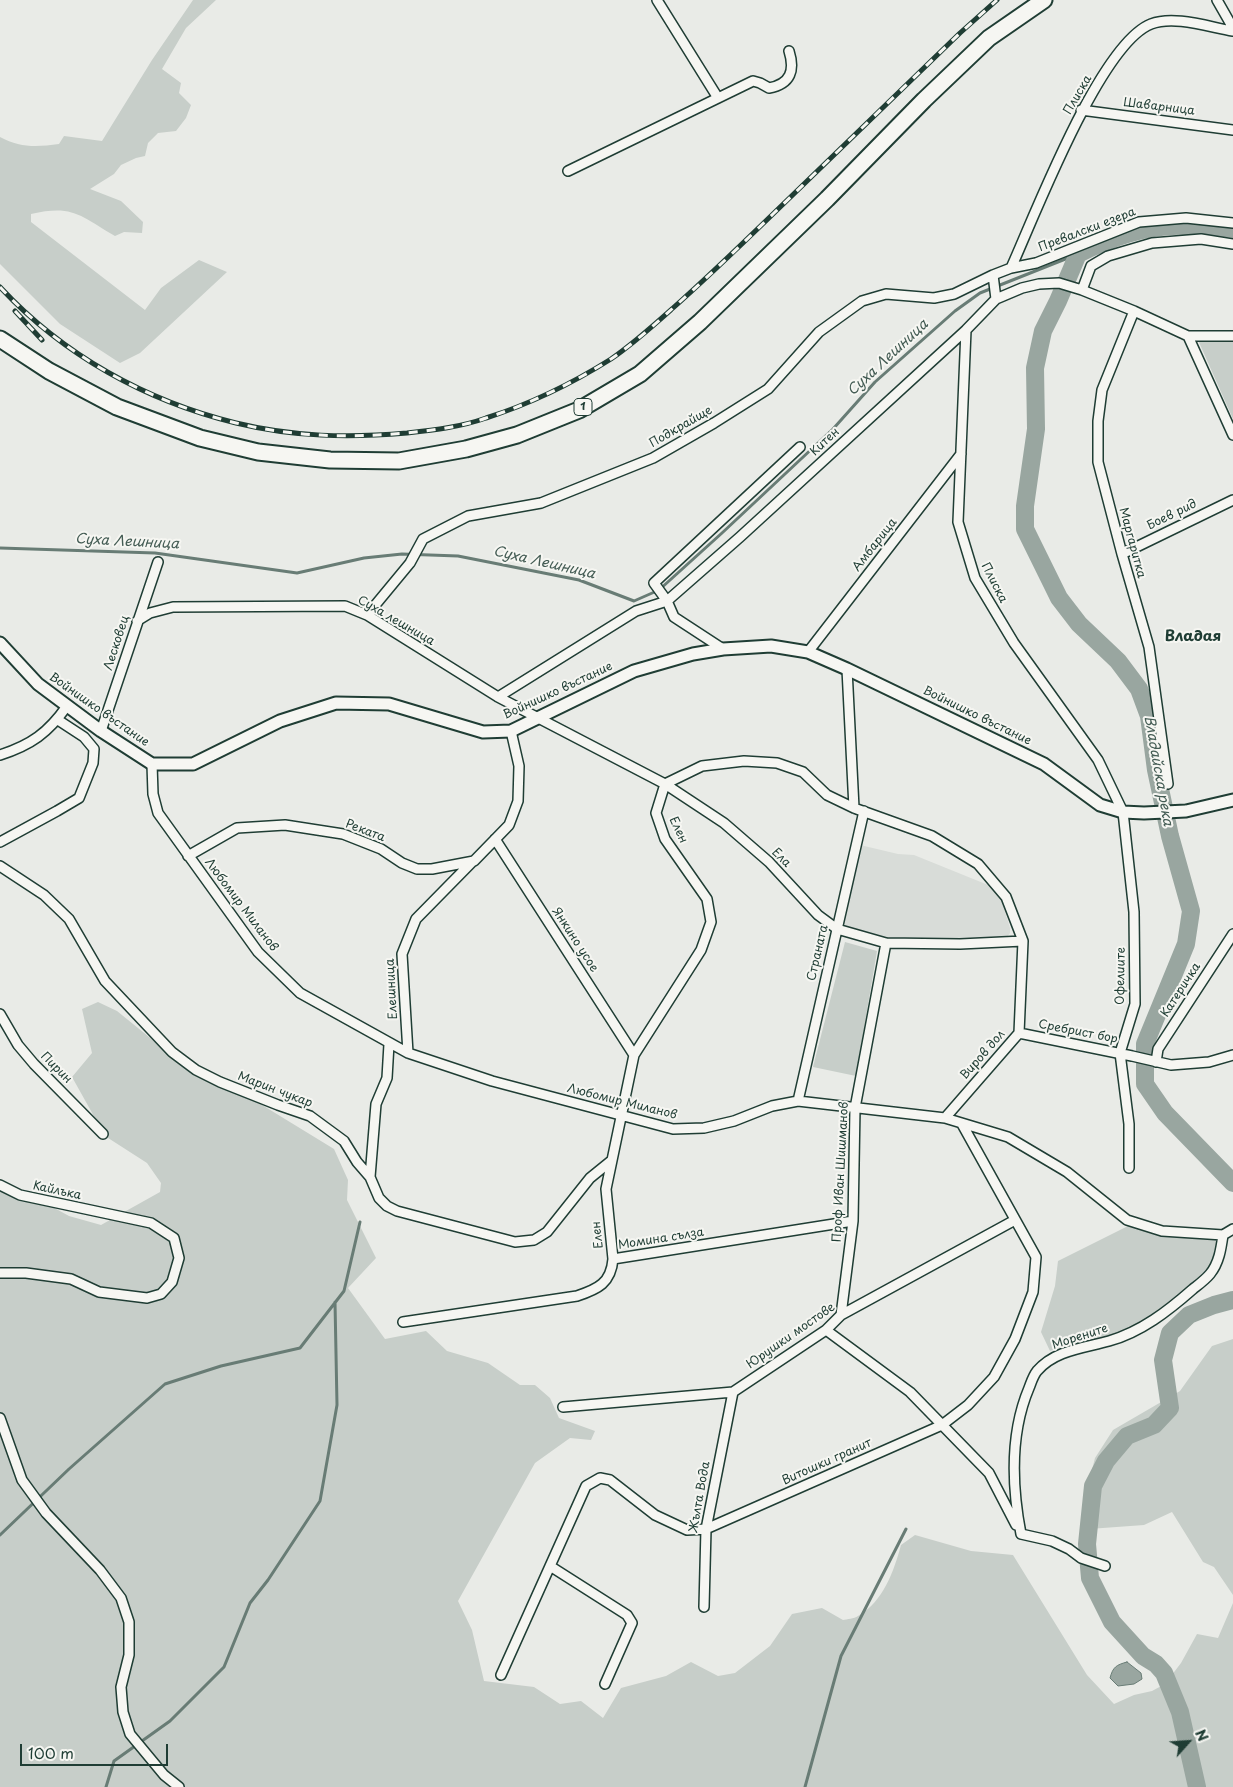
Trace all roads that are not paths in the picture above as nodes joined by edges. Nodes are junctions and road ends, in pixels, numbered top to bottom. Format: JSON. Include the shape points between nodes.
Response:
{"nodes":[{"id":1,"x":657,"y":0,"type":"edge"},
{"id":2,"x":1044,"y":0,"type":"edge"},
{"id":3,"x":1217,"y":0,"type":"edge"},
{"id":4,"x":1233,"y":29,"type":"edge"},
{"id":5,"x":788,"y":51,"type":"dead end"},
{"id":6,"x":718,"y":98,"type":"junction"},
{"id":7,"x":1081,"y":110,"type":"junction"},
{"id":8,"x":1233,"y":130,"type":"edge"},
{"id":9,"x":568,"y":171,"type":"dead end"},
{"id":10,"x":1233,"y":222,"type":"edge"},
{"id":11,"x":1233,"y":244,"type":"edge"},
{"id":12,"x":1011,"y":268,"type":"junction"},
{"id":13,"x":994,"y":278,"type":"junction"},
{"id":14,"x":1079,"y":289,"type":"junction"},
{"id":15,"x":996,"y":297,"type":"junction"},
{"id":16,"x":1134,"y":311,"type":"junction"},
{"id":17,"x":966,"y":330,"type":"junction"},
{"id":18,"x":1188,"y":336,"type":"junction"},
{"id":19,"x":1233,"y":336,"type":"edge"},
{"id":20,"x":0,"y":339,"type":"edge"},
{"id":21,"x":1233,"y":435,"type":"edge"},
{"id":22,"x":800,"y":447,"type":"dead end"},
{"id":23,"x":961,"y":454,"type":"junction"},
{"id":24,"x":1233,"y":500,"type":"edge"},
{"id":25,"x":1122,"y":554,"type":"junction"},
{"id":26,"x":158,"y":562,"type":"dead end"},
{"id":27,"x":667,"y":601,"type":"junction"},
{"id":28,"x":367,"y":616,"type":"junction"},
{"id":29,"x":137,"y":621,"type":"junction"},
{"id":30,"x":0,"y":643,"type":"edge"},
{"id":31,"x":723,"y":649,"type":"junction"},
{"id":32,"x":808,"y":652,"type":"junction"},
{"id":33,"x":847,"y":669,"type":"junction"},
{"id":34,"x":498,"y":696,"type":"junction"},
{"id":35,"x":68,"y":706,"type":"junction"},
{"id":36,"x":540,"y":717,"type":"junction"},
{"id":37,"x":58,"y":720,"type":"junction"},
{"id":38,"x":511,"y":730,"type":"junction"},
{"id":39,"x":101,"y":731,"type":"junction"},
{"id":40,"x":0,"y":755,"type":"edge"},
{"id":41,"x":152,"y":764,"type":"junction"},
{"id":42,"x":664,"y":784,"type":"junction"},
{"id":43,"x":1168,"y":784,"type":"dead end"},
{"id":44,"x":1233,"y":800,"type":"edge"},
{"id":45,"x":854,"y":808,"type":"junction"},
{"id":46,"x":864,"y":811,"type":"junction"},
{"id":47,"x":1123,"y":812,"type":"junction"},
{"id":48,"x":495,"y":839,"type":"junction"},
{"id":49,"x":0,"y":842,"type":"edge"},
{"id":50,"x":188,"y":856,"type":"junction"},
{"id":51,"x":474,"y":861,"type":"junction"},
{"id":52,"x":0,"y":866,"type":"edge"},
{"id":53,"x":837,"y":929,"type":"junction"},
{"id":54,"x":1233,"y":934,"type":"edge"},
{"id":55,"x":1023,"y":941,"type":"junction"},
{"id":56,"x":886,"y":943,"type":"junction"},
{"id":57,"x":0,"y":1014,"type":"edge"},
{"id":58,"x":1019,"y":1033,"type":"junction"},
{"id":59,"x":389,"y":1044,"type":"junction"},
{"id":60,"x":408,"y":1053,"type":"junction"},
{"id":61,"x":1120,"y":1054,"type":"junction"},
{"id":62,"x":634,"y":1055,"type":"junction"},
{"id":63,"x":1233,"y":1056,"type":"edge"},
{"id":64,"x":1156,"y":1062,"type":"junction"},
{"id":65,"x":798,"y":1101,"type":"junction"},
{"id":66,"x":856,"y":1108,"type":"junction"},
{"id":67,"x":621,"y":1115,"type":"junction"},
{"id":68,"x":945,"y":1118,"type":"junction"},
{"id":69,"x":962,"y":1124,"type":"junction"},
{"id":70,"x":103,"y":1134,"type":"dead end"},
{"id":71,"x":612,"y":1161,"type":"junction"},
{"id":72,"x":1128,"y":1168,"type":"dead end"},
{"id":73,"x":370,"y":1177,"type":"junction"},
{"id":74,"x":0,"y":1185,"type":"edge"},
{"id":75,"x":1015,"y":1220,"type":"junction"},
{"id":76,"x":853,"y":1221,"type":"junction"},
{"id":77,"x":1233,"y":1229,"type":"edge"},
{"id":78,"x":1223,"y":1235,"type":"junction"},
{"id":79,"x":613,"y":1259,"type":"junction"},
{"id":80,"x":0,"y":1273,"type":"edge"},
{"id":81,"x":841,"y":1315,"type":"junction"},
{"id":82,"x":403,"y":1322,"type":"dead end"},
{"id":83,"x":826,"y":1330,"type":"junction"},
{"id":84,"x":733,"y":1392,"type":"junction"},
{"id":85,"x":563,"y":1407,"type":"dead end"},
{"id":86,"x":0,"y":1418,"type":"edge"},
{"id":87,"x":942,"y":1425,"type":"junction"},
{"id":88,"x":706,"y":1529,"type":"junction"},
{"id":89,"x":1021,"y":1534,"type":"junction"},
{"id":90,"x":550,"y":1566,"type":"junction"},
{"id":91,"x":1105,"y":1566,"type":"dead end"},
{"id":92,"x":704,"y":1607,"type":"dead end"},
{"id":93,"x":501,"y":1676,"type":"dead end"},
{"id":94,"x":605,"y":1684,"type":"dead end"},
{"id":95,"x":179,"y":1787,"type":"edge"}],
"edges":[{"from":1,"to":6,"type":"street"},
{"from":2,"to":20,"type":"highway","number":"1","via":[[989,38],[700,322],[640,374],[579,410],[517,435],[466,449],[399,461],[330,460],[258,452],[200,438],[117,407],[48,370]]},
{"from":3,"to":4,"type":"street"},
{"from":4,"to":7,"type":"street","name":"Плиска","via":[[1170,20],[1150,24],[1131,37]]},
{"from":5,"to":6,"type":"street","via":[[792,60],[791,73],[778,87],[769,88],[753,81]]},
{"from":6,"to":9,"type":"street"},
{"from":7,"to":8,"type":"street","name":"Шаварница"},
{"from":7,"to":12,"type":"street","name":"Плиска"},
{"from":10,"to":12,"type":"street","name":"Превалски езера","via":[[1186,218],[1139,222],[1036,263]]},
{"from":11,"to":14,"type":"street","via":[[1201,239],[1152,243],[1108,256],[1091,266]]},
{"from":12,"to":13,"type":"street","name":"Подкрайще"},
{"from":13,"to":15,"type":"street"},
{"from":13,"to":28,"type":"street","name":"Подкрайще","via":[[954,294],[934,298],[886,294],[862,301],[818,332],[768,389],[653,458],[541,504],[468,516],[424,539],[410,563]]},
{"from":14,"to":15,"type":"street","via":[[1059,283],[1039,284]]},
{"from":14,"to":16,"type":"street"},
{"from":15,"to":17,"type":"street","name":"Китен"},
{"from":16,"to":18,"type":"street"},
{"from":16,"to":25,"type":"street","name":"Маргаритка","via":[[1102,390],[1098,422],[1098,462]]},
{"from":17,"to":23,"type":"street","name":"Плиска"},
{"from":17,"to":27,"type":"street","name":"Китен"},
{"from":18,"to":19,"type":"street"},
{"from":18,"to":21,"type":"street"},
{"from":22,"to":27,"type":"street","via":[[654,583]]},
{"from":23,"to":32,"type":"street","name":"Амбарица"},
{"from":23,"to":47,"type":"street","name":"Плиска","via":[[958,522],[975,578],[1014,644],[1098,760]]},
{"from":24,"to":25,"type":"street","name":"Боев рид"},
{"from":25,"to":43,"type":"street","name":"Маргаритка","via":[[1149,648]]},
{"from":26,"to":29,"type":"street","name":"Лесковец"},
{"from":27,"to":31,"type":"street","via":[[674,618],[681,624]]},
{"from":27,"to":34,"type":"street","name":"Китен","via":[[636,610]]},
{"from":28,"to":29,"type":"street","name":"Суха лешница","via":[[345,606],[173,607],[150,612]]},
{"from":28,"to":34,"type":"street","name":"Суха лешница"},
{"from":29,"to":39,"type":"street","name":"Лесковец"},
{"from":30,"to":35,"type":"street","name":"Войнишко въстание","via":[[38,684]]},
{"from":31,"to":32,"type":"street","name":"Войнишко въстание","via":[[771,646]]},
{"from":31,"to":36,"type":"street","name":"Войнишко въстание","via":[[634,671]]},
{"from":32,"to":33,"type":"street","name":"Войнишко въстание"},
{"from":33,"to":45,"type":"street"},
{"from":33,"to":47,"type":"street","name":"Войнишко въстание","via":[[1044,764],[1100,805]]},
{"from":34,"to":36,"type":"street","name":"Суха лешница"},
{"from":35,"to":37,"type":"street"},
{"from":35,"to":39,"type":"street","name":"Войнишко въстание"},
{"from":36,"to":38,"type":"street","name":"Войнишко въстание"},
{"from":36,"to":42,"type":"street","name":"Ела"},
{"from":37,"to":40,"type":"street","via":[[22,748]]},
{"from":37,"to":49,"type":"street","via":[[84,737],[94,749],[93,763],[79,798]]},
{"from":38,"to":41,"type":"street","name":"Войнишко въстание","via":[[483,732],[389,704],[336,703],[280,721],[193,764]]},
{"from":38,"to":48,"type":"street","via":[[519,766],[518,801],[509,825]]},
{"from":39,"to":41,"type":"street","name":"Войнишко въстание"},
{"from":41,"to":50,"type":"street","name":"Любомир Миланов","via":[[153,794],[158,813]]},
{"from":42,"to":45,"type":"street","via":[[702,766],[744,761],[776,763],[803,772],[827,795]]},
{"from":42,"to":53,"type":"street","name":"Ела","via":[[724,823],[769,862],[818,915]]},
{"from":42,"to":62,"type":"street","name":"Елен","via":[[656,813],[665,839],[707,899],[711,922],[702,950]]},
{"from":44,"to":47,"type":"street","name":"Войнишко въстание","via":[[1186,811]]},
{"from":45,"to":46,"type":"street"},
{"from":46,"to":53,"type":"street","name":"Страната"},
{"from":46,"to":55,"type":"street","via":[[932,836],[978,864],[1006,897]]},
{"from":47,"to":61,"type":"street","name":"Офелиите","via":[[1134,912],[1135,1004]]},
{"from":48,"to":51,"type":"street"},
{"from":48,"to":62,"type":"street","name":"Янкино усое"},
{"from":50,"to":51,"type":"street","name":"Реката","via":[[237,828],[285,825],[343,834],[381,849],[417,869]]},
{"from":50,"to":59,"type":"street","name":"Любомир Миланов","via":[[258,952],[300,993]]},
{"from":51,"to":60,"type":"street","name":"Елешница","via":[[416,919],[402,954]]},
{"from":52,"to":73,"type":"street","name":"Марин чукар","via":[[44,895],[69,919],[105,981],[172,1052],[196,1070],[220,1082],[310,1116],[344,1141],[356,1162]]},
{"from":53,"to":56,"type":"street","name":"Ела"},
{"from":53,"to":65,"type":"street","name":"Страната"},
{"from":54,"to":64,"type":"street","name":"Катеричка","via":[[1158,1048]]},
{"from":55,"to":56,"type":"street","name":"Ела"},
{"from":55,"to":58,"type":"street","name":"Виров дол"},
{"from":56,"to":66,"type":"street","name":"Проф Иван Шишманов"},
{"from":57,"to":70,"type":"street","name":"Пирин","via":[[18,1045],[34,1064]]},
{"from":58,"to":61,"type":"street","name":"Сребрист бор"},
{"from":58,"to":68,"type":"street","name":"Виров дол"},
{"from":59,"to":60,"type":"street","name":"Любомир Миланов"},
{"from":59,"to":73,"type":"street","via":[[386,1078],[376,1104]]},
{"from":60,"to":67,"type":"street","name":"Любомир Миланов","via":[[492,1082]]},
{"from":61,"to":64,"type":"street","name":"Сребрист бор"},
{"from":61,"to":72,"type":"street","name":"Офелиите","via":[[1129,1124]]},
{"from":62,"to":67,"type":"street","name":"Елен"},
{"from":63,"to":64,"type":"street","via":[[1171,1065]]},
{"from":65,"to":66,"type":"street","name":"Любомир Миланов"},
{"from":65,"to":67,"type":"street","name":"Любомир Миланов","via":[[704,1128],[673,1129]]},
{"from":66,"to":68,"type":"street","name":"Любомир Миланов"},
{"from":66,"to":76,"type":"street","name":"Проф Иван Шишманов"},
{"from":67,"to":71,"type":"street","name":"Елен"},
{"from":68,"to":69,"type":"street","name":"Любомир Миланов"},
{"from":69,"to":75,"type":"street"},
{"from":69,"to":78,"type":"street","name":"Любомир Миланов","via":[[1008,1138],[1067,1172],[1127,1220],[1162,1231]]},
{"from":71,"to":73,"type":"street","name":"Марин чукар","via":[[590,1178],[548,1232],[534,1240],[515,1242],[397,1211],[380,1198]]},
{"from":71,"to":79,"type":"street","name":"Елен","via":[[606,1189]]},
{"from":74,"to":80,"type":"street","name":"Кайлъка","via":[[20,1195],[151,1223],[174,1238],[179,1258],[172,1282],[161,1294],[147,1298],[99,1292],[70,1279],[26,1272]]},
{"from":75,"to":81,"type":"street","name":"Юрушки мостове"},
{"from":75,"to":87,"type":"street","name":"Витошки гранит","via":[[1036,1258],[1033,1292],[1015,1339],[994,1377],[968,1405]]},
{"from":76,"to":79,"type":"street","name":"Момина сълза"},
{"from":76,"to":81,"type":"street","name":"Проф Иван Шишманов"},
{"from":77,"to":78,"type":"street"},
{"from":78,"to":89,"type":"street","name":"Морените","via":[[1220,1257],[1209,1275],[1166,1312],[1111,1340],[1050,1359],[1036,1372],[1025,1398],[1014,1449]]},
{"from":79,"to":82,"type":"street","name":"Момина сълза","via":[[612,1271],[605,1282],[596,1290],[577,1296]]},
{"from":81,"to":83,"type":"street","name":"Юрушки мостове"},
{"from":83,"to":84,"type":"street","name":"Юрушки мостове"},
{"from":83,"to":87,"type":"street","via":[[910,1392]]},
{"from":84,"to":85,"type":"street","name":"Юрушки мостове"},
{"from":84,"to":88,"type":"street","name":"Жълта Вода"},
{"from":86,"to":95,"type":"street","via":[[22,1480],[121,1598],[129,1622],[129,1655],[121,1688],[123,1712],[130,1734],[164,1775]]},
{"from":87,"to":88,"type":"street","name":"Витошки гранит"},
{"from":87,"to":89,"type":"street","via":[[989,1472]]},
{"from":88,"to":90,"type":"street","name":"Витошки гранит","via":[[687,1530],[655,1515],[610,1480],[600,1478],[586,1486]]},
{"from":88,"to":92,"type":"street","name":"Жълта Вода"},
{"from":89,"to":91,"type":"street","via":[[1052,1541],[1081,1558]]},
{"from":90,"to":93,"type":"street","name":"Витошки гранит"},
{"from":90,"to":94,"type":"street","via":[[626,1615],[632,1623]]}]}
